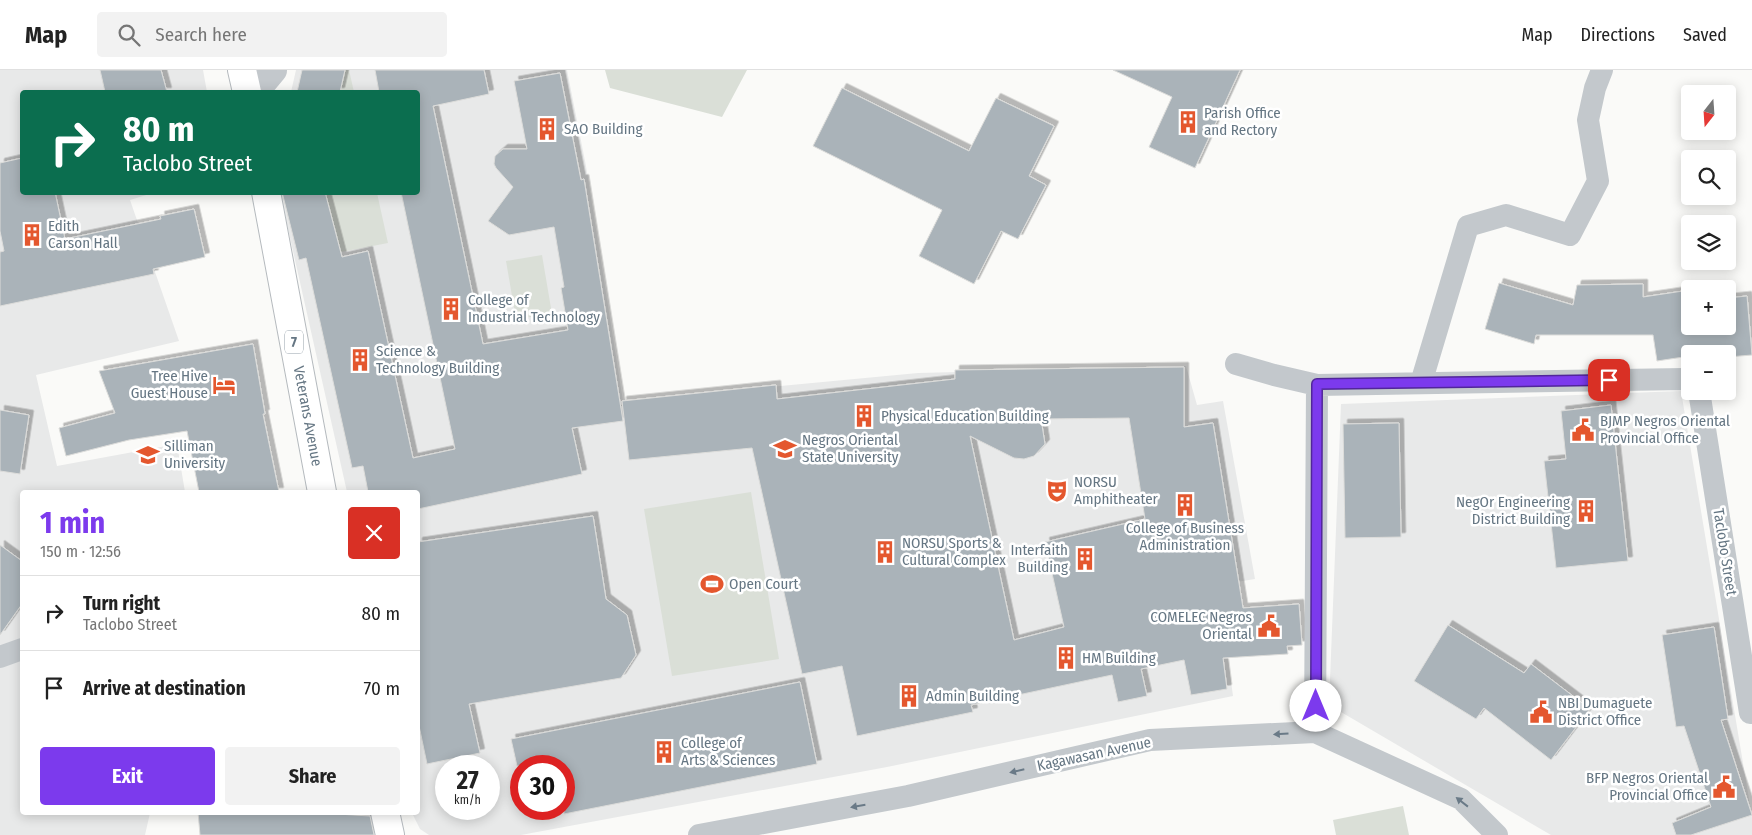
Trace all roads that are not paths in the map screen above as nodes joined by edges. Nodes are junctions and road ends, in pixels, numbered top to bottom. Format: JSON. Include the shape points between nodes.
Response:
{"nodes":[{"id":1,"x":242,"y":70,"type":"edge"},
{"id":2,"x":273,"y":70,"type":"edge"},
{"id":3,"x":1602,"y":70,"type":"edge"},
{"id":4,"x":247,"y":90,"type":"edge"},
{"id":5,"x":251,"y":90,"type":"edge"},
{"id":6,"x":267,"y":195,"type":"edge"},
{"id":7,"x":1236,"y":364,"type":"dead end"},
{"id":8,"x":1681,"y":379,"type":"edge"},
{"id":9,"x":1421,"y":383,"type":"junction"},
{"id":10,"x":1317,"y":384,"type":"junction"},
{"id":11,"x":1700,"y":400,"type":"edge"},
{"id":12,"x":322,"y":490,"type":"edge"},
{"id":13,"x":20,"y":650,"type":"edge"},
{"id":14,"x":0,"y":657,"type":"edge"},
{"id":15,"x":1751,"y":713,"type":"edge"},
{"id":16,"x":1316,"y":732,"type":"junction"},
{"id":17,"x":386,"y":815,"type":"edge"},
{"id":18,"x":390,"y":835,"type":"edge"},
{"id":19,"x":699,"y":835,"type":"edge"},
{"id":20,"x":1498,"y":835,"type":"edge"}],
"edges":[{"from":1,"to":4,"type":"main road"},
{"from":2,"to":5,"type":"street"},
{"from":3,"to":9,"type":"street","via":[[1588,120],[1598,181],[1570,235],[1506,215],[1468,226]]},
{"from":6,"to":12,"type":"main road","name":"Veterans Avenue","number":"7"},
{"from":7,"to":10,"type":"street"},
{"from":8,"to":9,"type":"street"},
{"from":9,"to":10,"type":"street"},
{"from":10,"to":16,"type":"street"},
{"from":11,"to":15,"type":"street","name":"Taclobo Street"},
{"from":13,"to":14,"type":"street"},
{"from":16,"to":19,"type":"street","name":"Kagawasan Avenue","one_way":true,"via":[[1150,740],[908,796]]},
{"from":20,"to":16,"type":"street","name":"Kagawasan Avenue","one_way":true,"via":[[1461,799]]},
{"from":17,"to":18,"type":"main road"}]}
